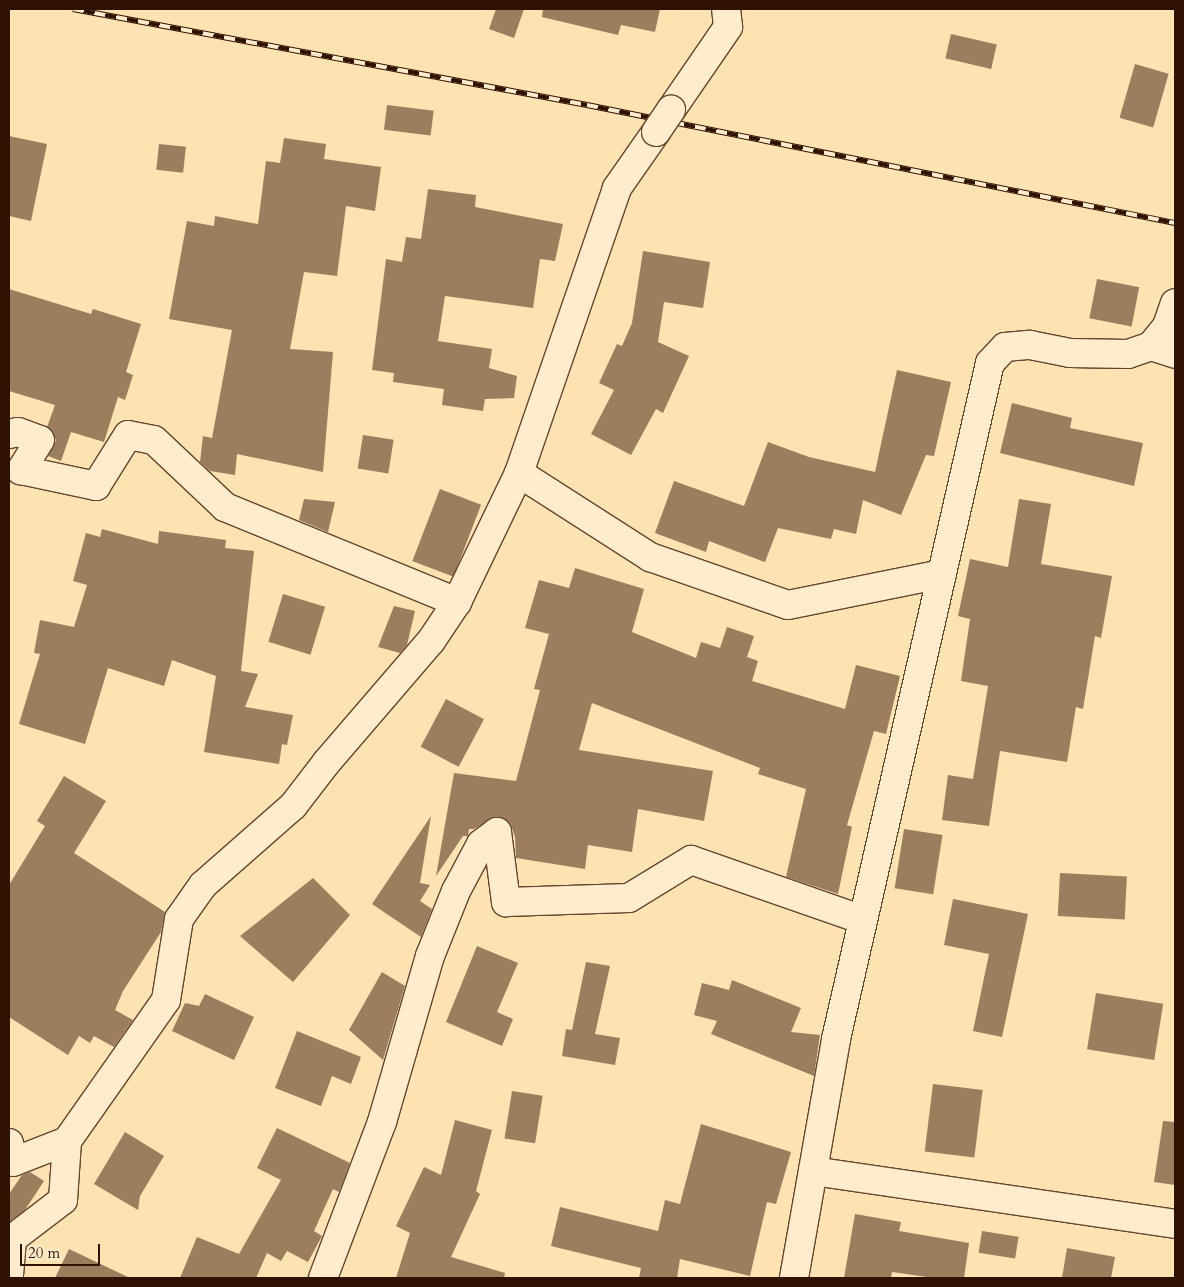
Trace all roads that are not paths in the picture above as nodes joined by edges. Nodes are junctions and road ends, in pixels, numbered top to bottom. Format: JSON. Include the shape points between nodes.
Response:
{"nodes":[{"id":1,"x":726,"y":9,"type":"edge"},
{"id":2,"x":1175,"y":303,"type":"edge"},
{"id":3,"x":1163,"y":350,"type":"edge"},
{"id":4,"x":9,"y":434,"type":"edge"},
{"id":5,"x":519,"y":473,"type":"junction"},
{"id":6,"x":942,"y":574,"type":"junction"},
{"id":7,"x":456,"y":602,"type":"junction"},
{"id":8,"x":863,"y":920,"type":"junction"},
{"id":9,"x":67,"y":1141,"type":"junction"},
{"id":10,"x":9,"y":1143,"type":"edge"},
{"id":11,"x":813,"y":1171,"type":"junction"},
{"id":12,"x":1175,"y":1224,"type":"edge"},
{"id":13,"x":9,"y":1275,"type":"edge"},
{"id":14,"x":323,"y":1278,"type":"edge"},
{"id":15,"x":794,"y":1278,"type":"edge"}],
"edges":[{"from":1,"to":5,"type":"street","bridge":true,"via":[[728,28],[617,188]]},
{"from":2,"to":3,"type":"street"},
{"from":3,"to":6,"type":"street","via":[[1128,354],[1070,353],[1030,345],[1005,347],[990,363]]},
{"from":4,"to":7,"type":"street","via":[[18,432],[40,440],[21,470],[96,486],[128,435],[154,440],[225,507]]},
{"from":5,"to":6,"type":"street","via":[[650,557],[788,605]]},
{"from":5,"to":7,"type":"street"},
{"from":6,"to":8,"type":"street"},
{"from":7,"to":9,"type":"street","via":[[431,640],[293,806],[203,885],[179,919],[166,1000]]},
{"from":8,"to":11,"type":"street","via":[[836,1039]]},
{"from":8,"to":14,"type":"street","via":[[691,860],[629,898],[506,902],[497,832],[481,844],[456,891],[434,947],[382,1122]]},
{"from":9,"to":10,"type":"street","via":[[12,1162]]},
{"from":9,"to":13,"type":"street","via":[[63,1200],[12,1239]]},
{"from":11,"to":12,"type":"street"},
{"from":11,"to":15,"type":"street"}]}
